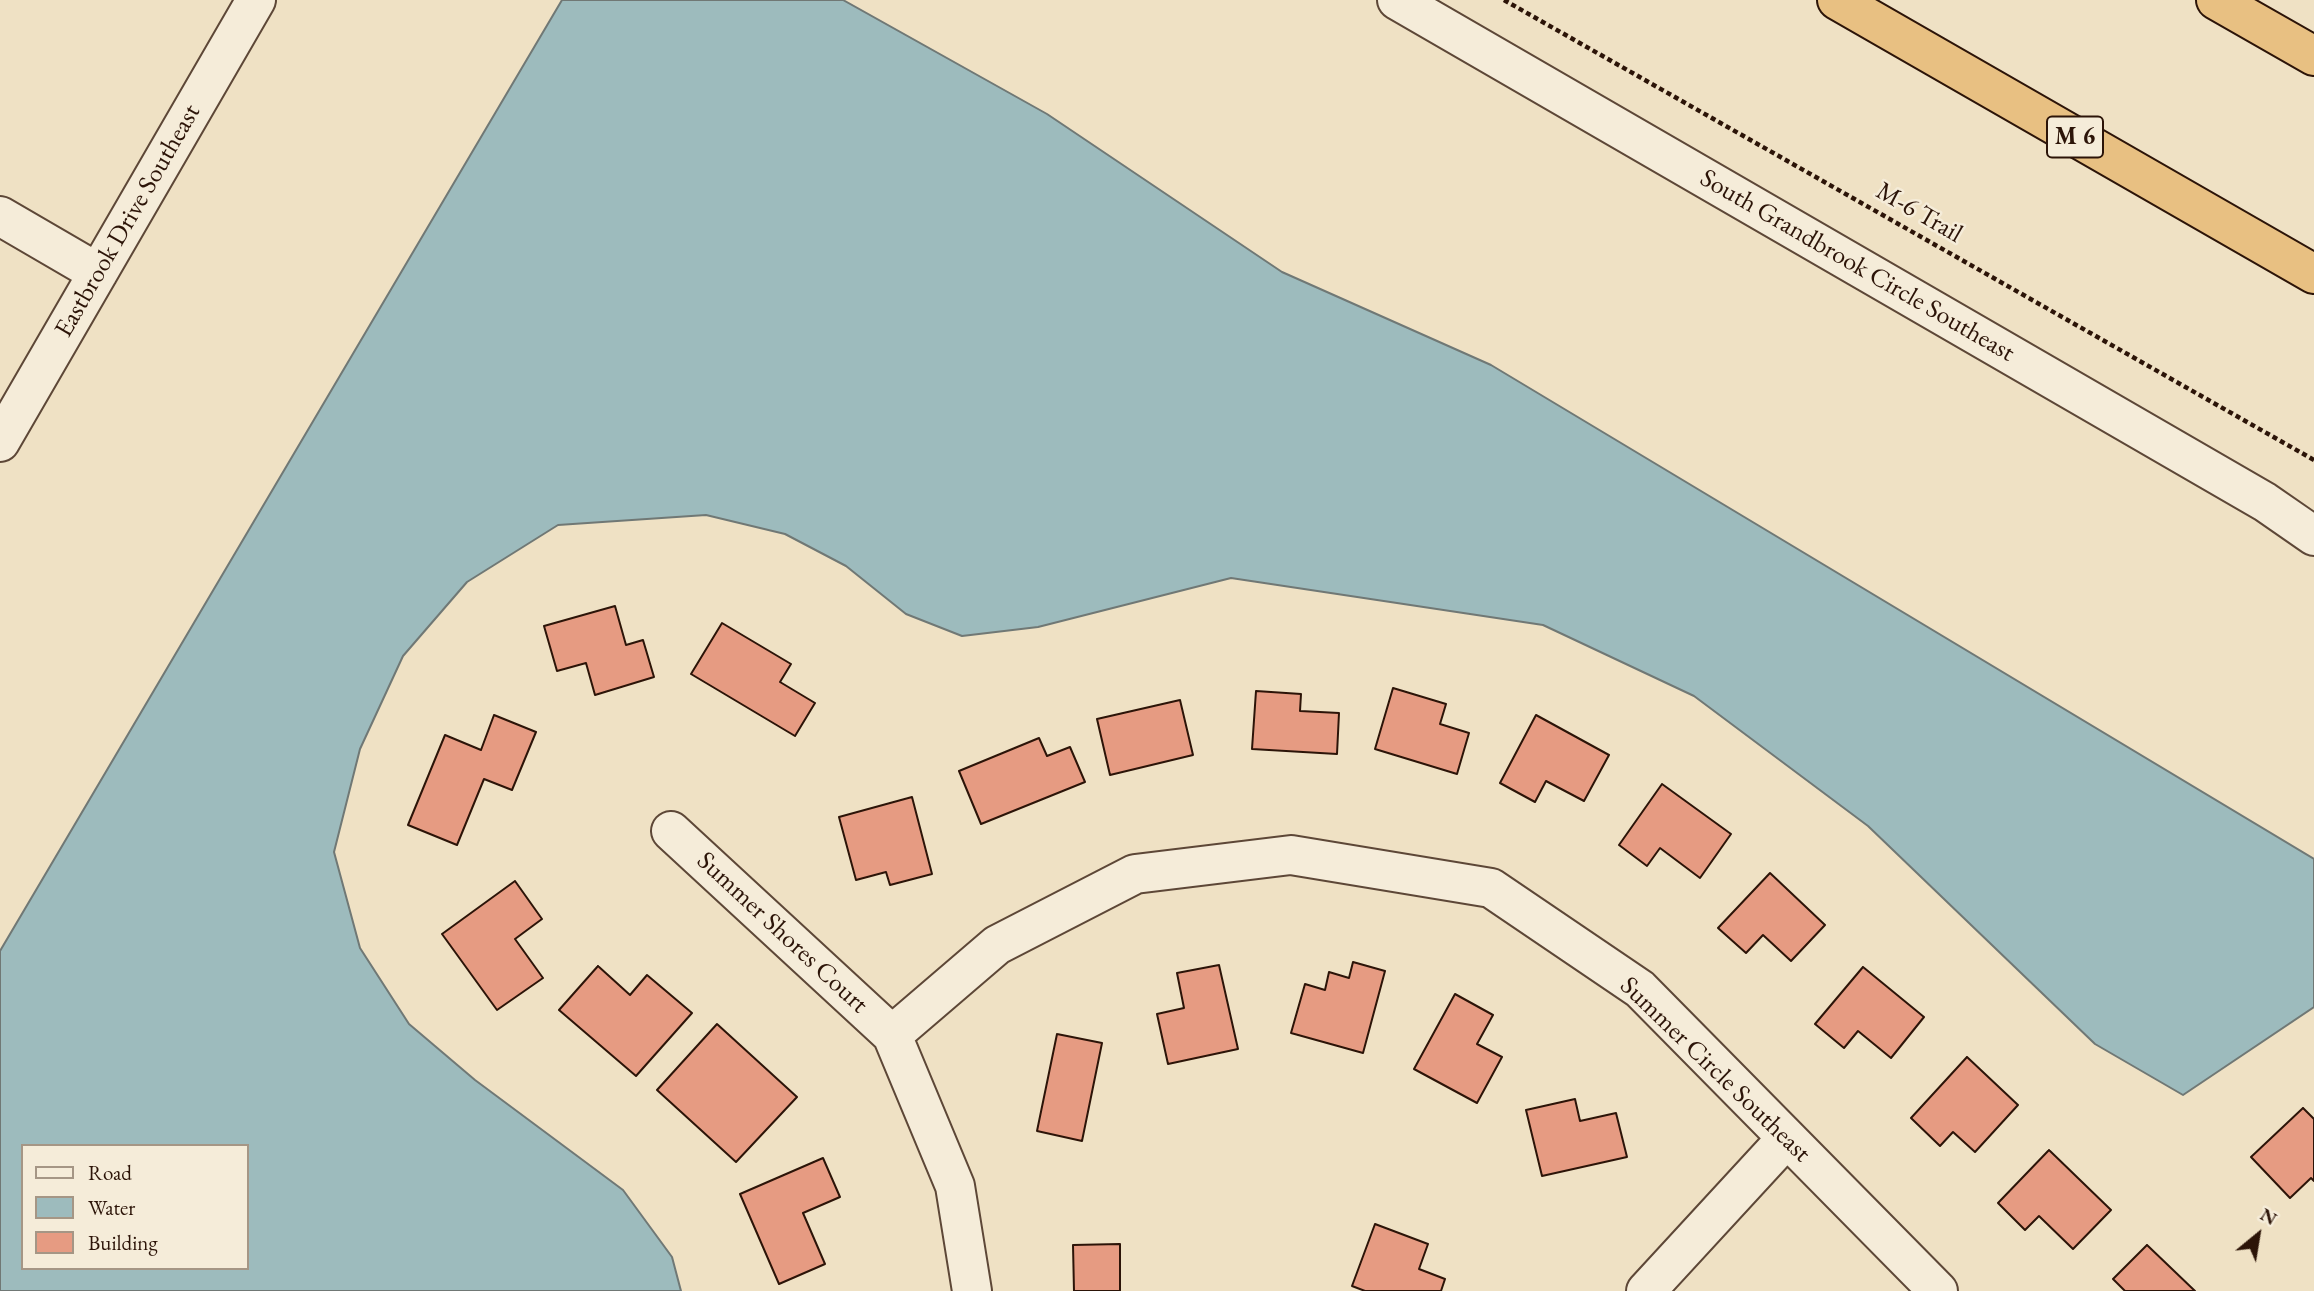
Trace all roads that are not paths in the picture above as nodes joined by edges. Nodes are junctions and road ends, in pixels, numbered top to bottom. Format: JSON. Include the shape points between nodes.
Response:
{"nodes":[{"id":1,"x":256,"y":0,"type":"edge"},
{"id":2,"x":1397,"y":0,"type":"edge"},
{"id":3,"x":1837,"y":0,"type":"edge"},
{"id":4,"x":2216,"y":0,"type":"edge"},
{"id":5,"x":2314,"y":56,"type":"edge"},
{"id":6,"x":0,"y":216,"type":"edge"},
{"id":7,"x":99,"y":273,"type":"junction"},
{"id":8,"x":2314,"y":274,"type":"edge"},
{"id":9,"x":0,"y":442,"type":"edge"},
{"id":10,"x":2314,"y":536,"type":"edge"},
{"id":11,"x":671,"y":831,"type":"dead end"},
{"id":12,"x":892,"y":1035,"type":"junction"},
{"id":13,"x":1786,"y":1139,"type":"junction"},
{"id":14,"x":972,"y":1291,"type":"edge"},
{"id":15,"x":1646,"y":1291,"type":"edge"},
{"id":16,"x":1938,"y":1291,"type":"edge"}],
"edges":[{"from":1,"to":7,"type":"street","name":"Eastbrook Drive Southeast"},
{"from":2,"to":10,"type":"street","name":"South Grandbrook Circle Southeast","via":[[2265,502]]},
{"from":3,"to":8,"type":"highway","number":"M 6"},
{"from":4,"to":5,"type":"highway"},
{"from":6,"to":7,"type":"street"},
{"from":7,"to":9,"type":"street","name":"Eastbrook Drive Southeast"},
{"from":11,"to":12,"type":"street","name":"Summer Shores Court"},
{"from":12,"to":13,"type":"street","name":"Summer Circle Southeast","via":[[997,945],[1135,874],[1291,855],[1491,888],[1640,989]]},
{"from":12,"to":14,"type":"street","via":[[955,1186]]},
{"from":13,"to":15,"type":"street"},
{"from":13,"to":16,"type":"street","name":"Summer Circle Southeast"}]}
